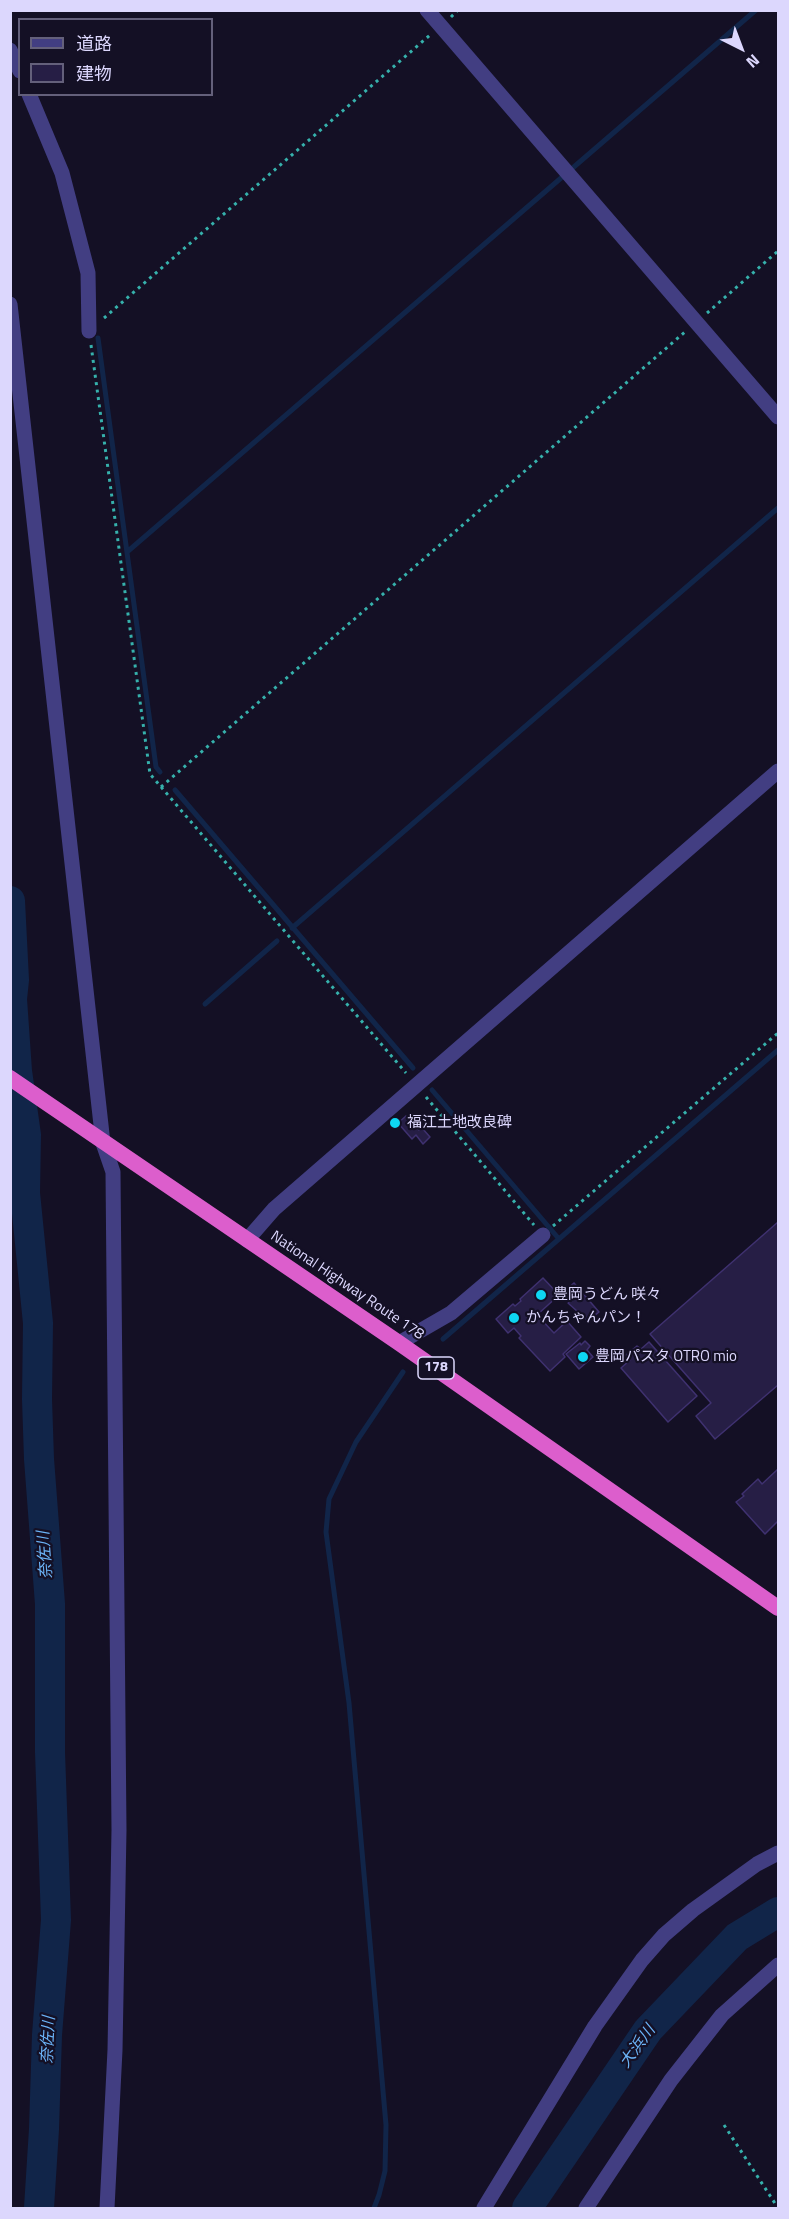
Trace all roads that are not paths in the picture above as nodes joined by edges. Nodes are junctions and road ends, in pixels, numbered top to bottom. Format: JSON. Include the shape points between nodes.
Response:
{"nodes":[{"id":1,"x":427,"y":10,"type":"edge"},
{"id":2,"x":10,"y":50,"type":"edge"},
{"id":3,"x":18,"y":67,"type":"edge"},
{"id":4,"x":30,"y":96,"type":"edge"},
{"id":5,"x":10,"y":304,"type":"edge"},
{"id":6,"x":89,"y":331,"type":"road end"},
{"id":7,"x":778,"y":417,"type":"edge"},
{"id":8,"x":778,"y":771,"type":"edge"},
{"id":9,"x":10,"y":1078,"type":"edge"},
{"id":10,"x":96,"y":1138,"type":"junction"},
{"id":11,"x":543,"y":1235,"type":"road end"},
{"id":12,"x":247,"y":1240,"type":"junction"},
{"id":13,"x":399,"y":1343,"type":"junction"},
{"id":14,"x":778,"y":1608,"type":"edge"},
{"id":15,"x":778,"y":1853,"type":"edge"},
{"id":16,"x":778,"y":1965,"type":"edge"},
{"id":17,"x":107,"y":2208,"type":"edge"},
{"id":18,"x":484,"y":2208,"type":"edge"},
{"id":19,"x":586,"y":2208,"type":"edge"}],
"edges":[{"from":1,"to":7,"type":"street"},
{"from":2,"to":3,"type":"street"},
{"from":4,"to":6,"type":"street","via":[[62,173],[88,273]]},
{"from":5,"to":10,"type":"street"},
{"from":8,"to":12,"type":"street","via":[[267,1215]]},
{"from":9,"to":10,"type":"highway","name":"National Highway Route 178","number":"178"},
{"from":10,"to":12,"type":"highway","name":"National Highway Route 178","number":"178"},
{"from":10,"to":17,"type":"street","via":[[113,1172],[119,1818],[115,2049]]},
{"from":11,"to":13,"type":"street","via":[[451,1313]]},
{"from":12,"to":13,"type":"highway","name":"National Highway Route 178","number":"178"},
{"from":13,"to":14,"type":"highway","name":"National Highway Route 178","number":"178"},
{"from":15,"to":18,"type":"street","via":[[693,1910],[642,1960],[595,2026]]},
{"from":16,"to":19,"type":"street","via":[[722,2015],[671,2080]]}]}
